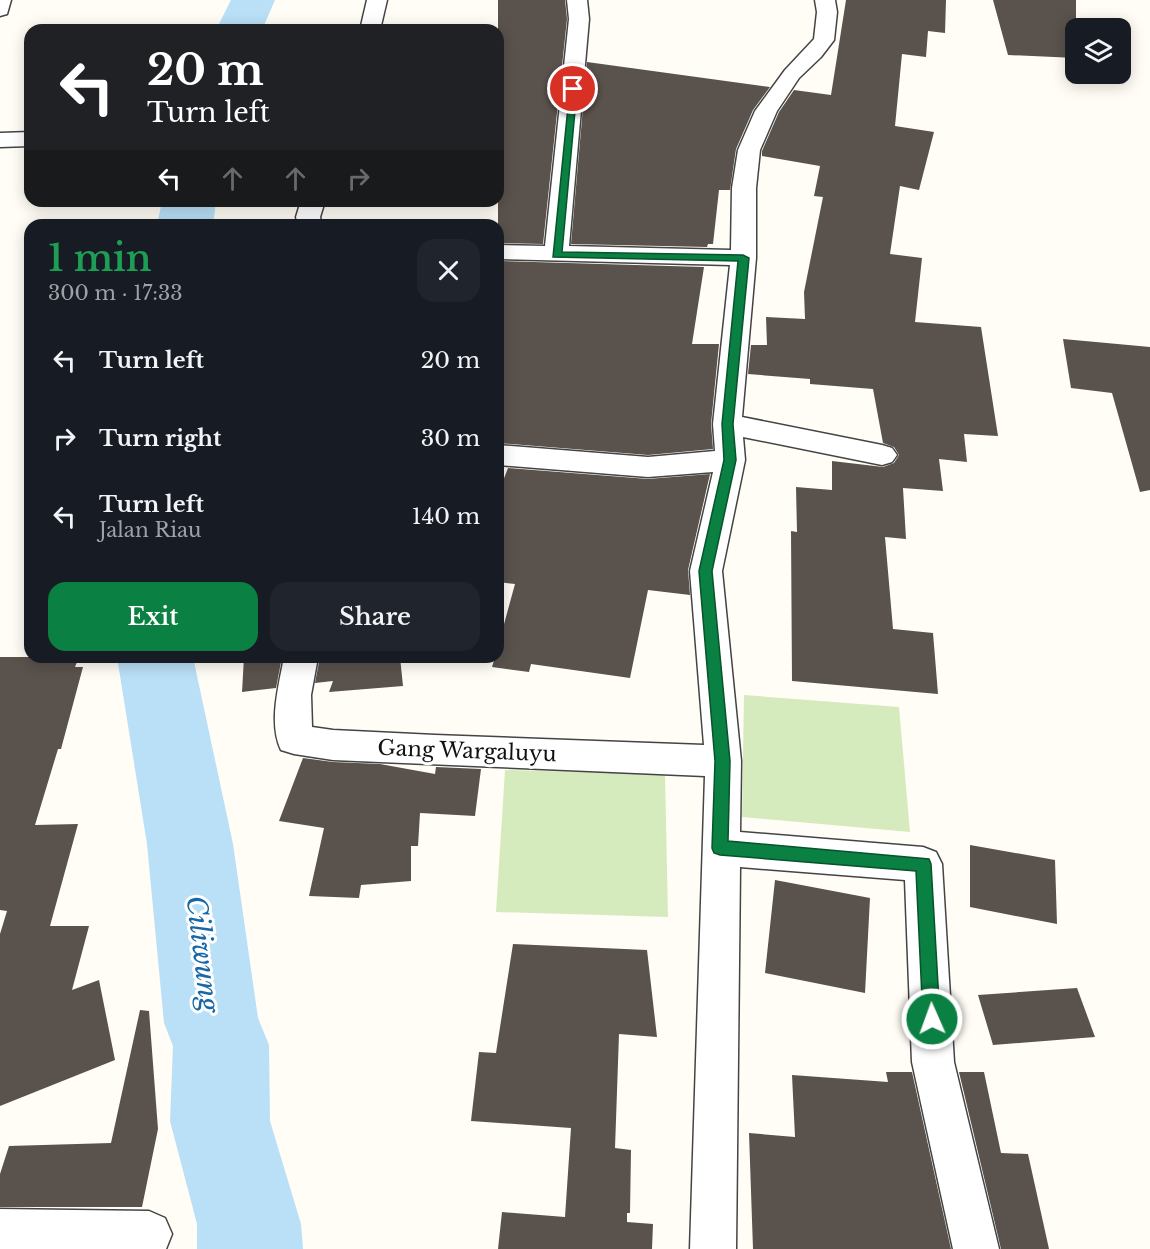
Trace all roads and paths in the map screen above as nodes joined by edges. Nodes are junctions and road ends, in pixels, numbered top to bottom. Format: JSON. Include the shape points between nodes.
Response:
{"nodes":[{"id":1,"x":1,"y":0,"type":"edge"},
{"id":2,"x":377,"y":0,"type":"edge"},
{"id":3,"x":577,"y":0,"type":"edge"},
{"id":4,"x":825,"y":0,"type":"edge"},
{"id":5,"x":0,"y":10,"type":"edge"},
{"id":6,"x":371,"y":24,"type":"edge"},
{"id":7,"x":24,"y":139,"type":"edge"},
{"id":8,"x":0,"y":140,"type":"edge"},
{"id":9,"x":504,"y":252,"type":"edge"},
{"id":10,"x":556,"y":255,"type":"junction"},
{"id":11,"x":743,"y":258,"type":"junction"},
{"id":12,"x":728,"y":424,"type":"junction"},
{"id":13,"x":504,"y":455,"type":"edge"},
{"id":14,"x":882,"y":455,"type":"dead end"},
{"id":15,"x":730,"y":460,"type":"junction"},
{"id":16,"x":300,"y":663,"type":"edge"},
{"id":17,"x":723,"y":761,"type":"junction"},
{"id":18,"x":720,"y":848,"type":"junction"},
{"id":19,"x":0,"y":1232,"type":"edge"},
{"id":20,"x":149,"y":1234,"type":"dead end"},
{"id":21,"x":713,"y":1249,"type":"edge"},
{"id":22,"x":976,"y":1249,"type":"edge"}],
"edges":[{"from":1,"to":5,"type":"street"},
{"from":2,"to":6,"type":"street"},
{"from":3,"to":10,"type":"street","via":[[579,20]]},
{"from":4,"to":11,"type":"street","via":[[824,40],[792,74],[766,111],[749,150]]},
{"from":7,"to":8,"type":"street"},
{"from":9,"to":10,"type":"street"},
{"from":10,"to":11,"type":"street"},
{"from":11,"to":12,"type":"street"},
{"from":12,"to":14,"type":"street"},
{"from":12,"to":15,"type":"street"},
{"from":13,"to":15,"type":"street","via":[[648,467]]},
{"from":15,"to":17,"type":"street","via":[[706,571]]},
{"from":16,"to":17,"type":"street","name":"Gang Wargaluyu","via":[[294,695],[294,739],[333,745]]},
{"from":17,"to":18,"type":"street"},
{"from":18,"to":21,"type":"street"},
{"from":18,"to":22,"type":"street","via":[[923,864],[933,1062]]},
{"from":19,"to":20,"type":"street"}]}
